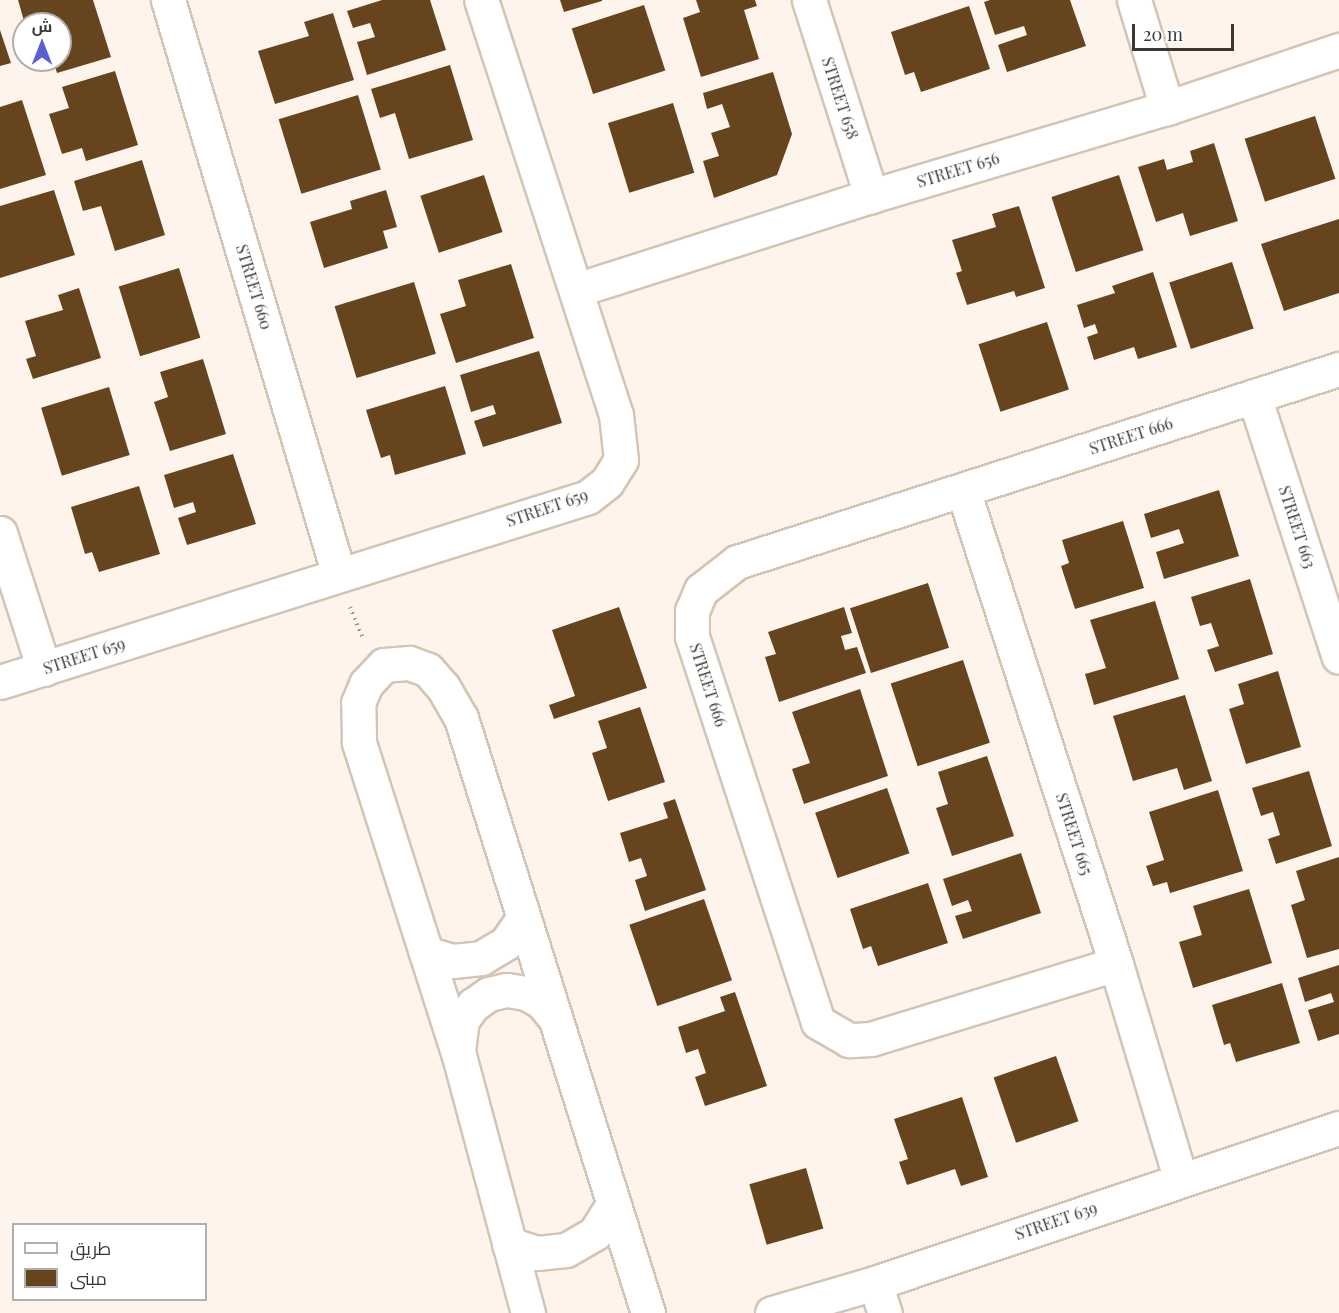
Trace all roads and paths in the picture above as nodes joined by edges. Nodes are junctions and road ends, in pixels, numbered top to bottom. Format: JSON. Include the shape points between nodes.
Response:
{"nodes":[{"id":1,"x":168,"y":0,"type":"edge"},
{"id":2,"x":481,"y":0,"type":"edge"},
{"id":3,"x":809,"y":0,"type":"edge"},
{"id":4,"x":1134,"y":0,"type":"edge"},
{"id":5,"x":1339,"y":50,"type":"edge"},
{"id":6,"x":1167,"y":108,"type":"junction"},
{"id":7,"x":871,"y":196,"type":"junction"},
{"id":8,"x":576,"y":290,"type":"junction"},
{"id":9,"x":1339,"y":369,"type":"edge"},
{"id":10,"x":1254,"y":396,"type":"junction"},
{"id":11,"x":963,"y":490,"type":"junction"},
{"id":12,"x":0,"y":533,"type":"edge"},
{"id":13,"x":339,"y":575,"type":"junction"},
{"id":14,"x":1339,"y":657,"type":"edge"},
{"id":15,"x":384,"y":665,"type":"junction"},
{"id":16,"x":44,"y":669,"type":"junction"},
{"id":17,"x":0,"y":682,"type":"edge"},
{"id":18,"x":523,"y":919,"type":"junction"},
{"id":19,"x":426,"y":953,"type":"junction"},
{"id":20,"x":1116,"y":964,"type":"junction"},
{"id":21,"x":554,"y":1017,"type":"junction"},
{"id":22,"x":459,"y":1056,"type":"junction"},
{"id":23,"x":1339,"y":1128,"type":"edge"},
{"id":24,"x":1180,"y":1178,"type":"junction"},
{"id":25,"x":613,"y":1204,"type":"junction"},
{"id":26,"x":509,"y":1244,"type":"junction"},
{"id":27,"x":880,"y":1298,"type":"edge"},
{"id":28,"x":528,"y":1313,"type":"edge"},
{"id":29,"x":648,"y":1313,"type":"edge"},
{"id":30,"x":772,"y":1313,"type":"edge"}],
"edges":[{"from":1,"to":13,"type":"street","name":"STREET 660"},
{"from":2,"to":8,"type":"street","name":"STREET 659"},
{"from":3,"to":7,"type":"street","name":"STREET 658"},
{"from":4,"to":6,"type":"street"},
{"from":5,"to":6,"type":"street","name":"STREET 656"},
{"from":6,"to":7,"type":"street","name":"STREET 656"},
{"from":7,"to":8,"type":"street","name":"STREET 656"},
{"from":8,"to":13,"type":"street","name":"STREET 659","via":[[616,416],[621,460],[608,482],[588,497]]},
{"from":9,"to":10,"type":"street","name":"STREET 666"},
{"from":10,"to":11,"type":"street","name":"STREET 666"},
{"from":10,"to":14,"type":"street","name":"STREET 663"},
{"from":11,"to":20,"type":"street","name":"STREET 665"},
{"from":11,"to":20,"type":"street","name":"STREET 666","via":[[737,562],[701,590],[692,611],[692,636],[818,1022],[849,1040],[871,1039]]},
{"from":12,"to":16,"type":"street"},
{"from":13,"to":15,"type":"path","via":[[360,636]]},
{"from":13,"to":16,"type":"street","name":"STREET 659"},
{"from":15,"to":18,"type":"street","via":[[409,663],[428,670],[443,687],[460,718]]},
{"from":15,"to":19,"type":"street","via":[[366,684],[358,703],[359,742]]},
{"from":16,"to":17,"type":"street","name":"STREET 659"},
{"from":18,"to":19,"type":"street","via":[[506,943],[481,958],[453,961]]},
{"from":18,"to":21,"type":"street"},
{"from":19,"to":22,"type":"street"},
{"from":20,"to":24,"type":"street","name":"STREET 665"},
{"from":21,"to":22,"type":"street","via":[[542,1002],[526,993],[507,990],[489,994],[473,1005],[462,1020],[457,1038]]},
{"from":21,"to":25,"type":"street"},
{"from":22,"to":26,"type":"street"},
{"from":23,"to":24,"type":"street","name":"STREET 639"},
{"from":24,"to":27,"type":"street","name":"STREET 639"},
{"from":25,"to":26,"type":"street","via":[[595,1233],[566,1250],[537,1253]]},
{"from":25,"to":29,"type":"street"},
{"from":26,"to":28,"type":"street"},
{"from":27,"to":30,"type":"street","name":"STREET 639"}]}
